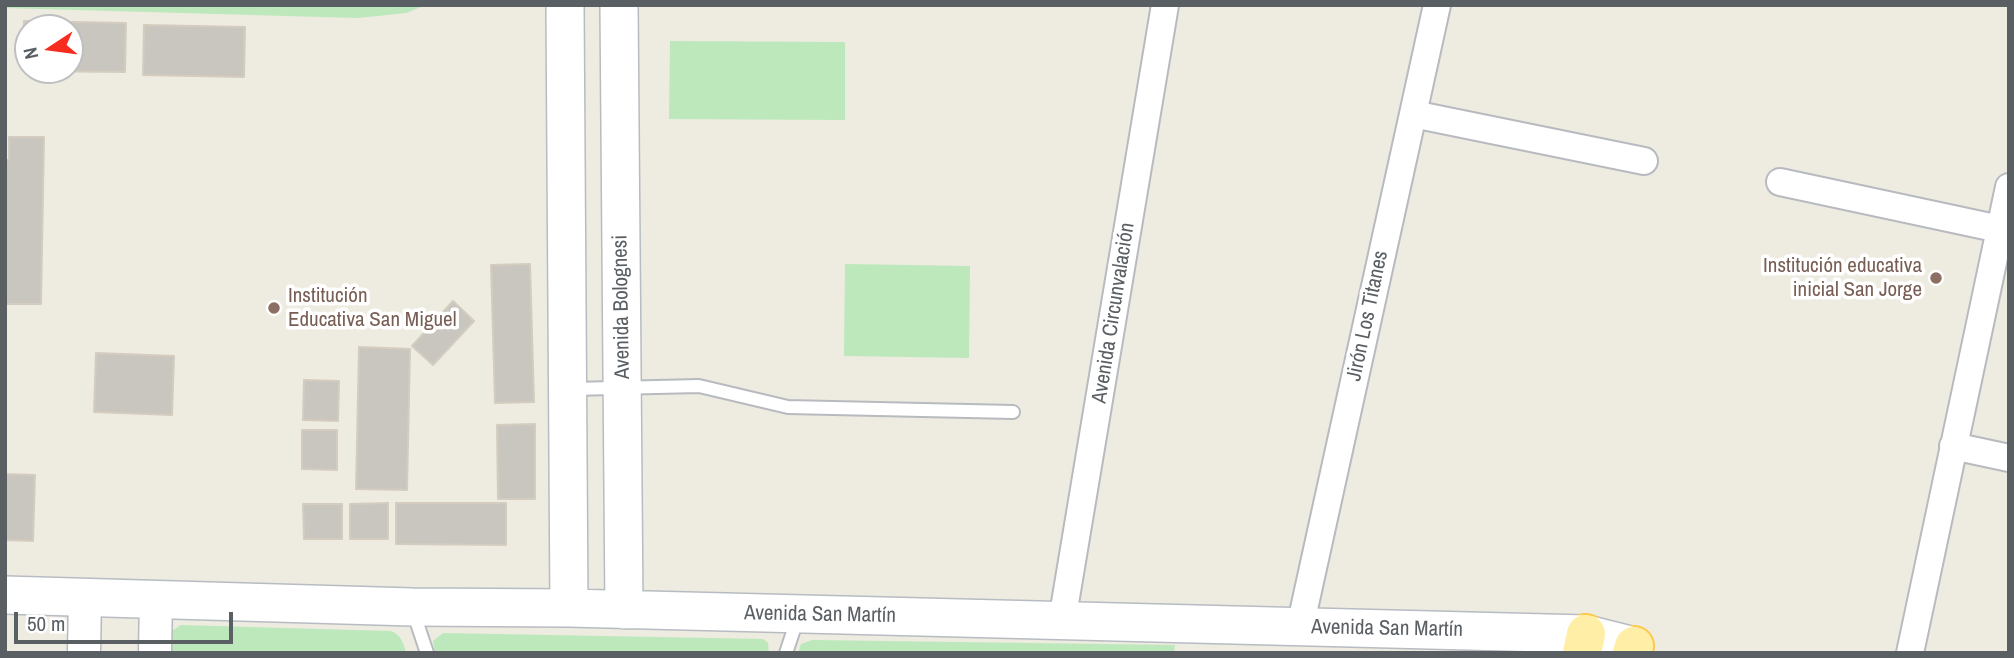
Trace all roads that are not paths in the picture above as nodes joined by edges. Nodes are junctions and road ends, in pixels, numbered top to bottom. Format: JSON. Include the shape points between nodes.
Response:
{"nodes":[{"id":1,"x":565,"y":5,"type":"edge"},
{"id":2,"x":619,"y":5,"type":"edge"},
{"id":3,"x":1165,"y":5,"type":"edge"},
{"id":4,"x":1437,"y":5,"type":"edge"},
{"id":5,"x":1413,"y":114,"type":"junction"},
{"id":6,"x":1644,"y":161,"type":"dead end"},
{"id":7,"x":1780,"y":182,"type":"dead end"},
{"id":8,"x":2009,"y":187,"type":"edge"},
{"id":9,"x":2004,"y":230,"type":"edge"},
{"id":10,"x":622,"y":388,"type":"junction"},
{"id":11,"x":568,"y":390,"type":"junction"},
{"id":12,"x":1013,"y":412,"type":"dead end"},
{"id":13,"x":1953,"y":446,"type":"junction"},
{"id":14,"x":2009,"y":458,"type":"edge"},
{"id":15,"x":5,"y":595,"type":"edge"},
{"id":16,"x":85,"y":596,"type":"junction"},
{"id":17,"x":156,"y":598,"type":"junction"},
{"id":18,"x":412,"y":607,"type":"junction"},
{"id":19,"x":569,"y":608,"type":"junction"},
{"id":20,"x":624,"y":610,"type":"junction"},
{"id":21,"x":799,"y":614,"type":"junction"},
{"id":22,"x":1062,"y":621,"type":"junction"},
{"id":23,"x":1300,"y":627,"type":"junction"},
{"id":24,"x":1584,"y":643,"type":"edge"},
{"id":25,"x":1633,"y":649,"type":"edge"},
{"id":26,"x":84,"y":653,"type":"edge"},
{"id":27,"x":155,"y":653,"type":"edge"},
{"id":28,"x":427,"y":653,"type":"edge"},
{"id":29,"x":786,"y":653,"type":"edge"},
{"id":30,"x":1910,"y":653,"type":"edge"}],
"edges":[{"from":1,"to":11,"type":"main road"},
{"from":2,"to":10,"type":"main road","name":"Avenida Bolognesi"},
{"from":3,"to":22,"type":"street","name":"Avenida Circunvalación"},
{"from":4,"to":5,"type":"street","name":"Jirón Los Titanes"},
{"from":5,"to":6,"type":"street"},
{"from":5,"to":23,"type":"street","name":"Jirón Los Titanes"},
{"from":7,"to":9,"type":"street"},
{"from":8,"to":9,"type":"street"},
{"from":9,"to":13,"type":"street"},
{"from":10,"to":11,"type":"lane"},
{"from":10,"to":12,"type":"lane","via":[[699,386],[788,407]]},
{"from":10,"to":20,"type":"main road","name":"Avenida Bolognesi"},
{"from":11,"to":19,"type":"main road"},
{"from":13,"to":14,"type":"street"},
{"from":13,"to":30,"type":"street"},
{"from":15,"to":16,"type":"main road","name":"Avenida San Martín"},
{"from":16,"to":17,"type":"main road","name":"Avenida San Martín"},
{"from":16,"to":26,"type":"street"},
{"from":17,"to":18,"type":"main road","name":"Avenida San Martín"},
{"from":17,"to":27,"type":"street"},
{"from":18,"to":19,"type":"main road","name":"Avenida San Martín"},
{"from":18,"to":28,"type":"lane"},
{"from":19,"to":20,"type":"main road","name":"Avenida San Martín"},
{"from":20,"to":21,"type":"main road","name":"Avenida San Martín"},
{"from":21,"to":22,"type":"main road","name":"Avenida San Martín"},
{"from":21,"to":29,"type":"lane"},
{"from":22,"to":23,"type":"main road","name":"Avenida San Martín"},
{"from":23,"to":24,"type":"main road","name":"Avenida San Martín"},
{"from":24,"to":25,"type":"main road","name":"Avenida San Martín"}]}
